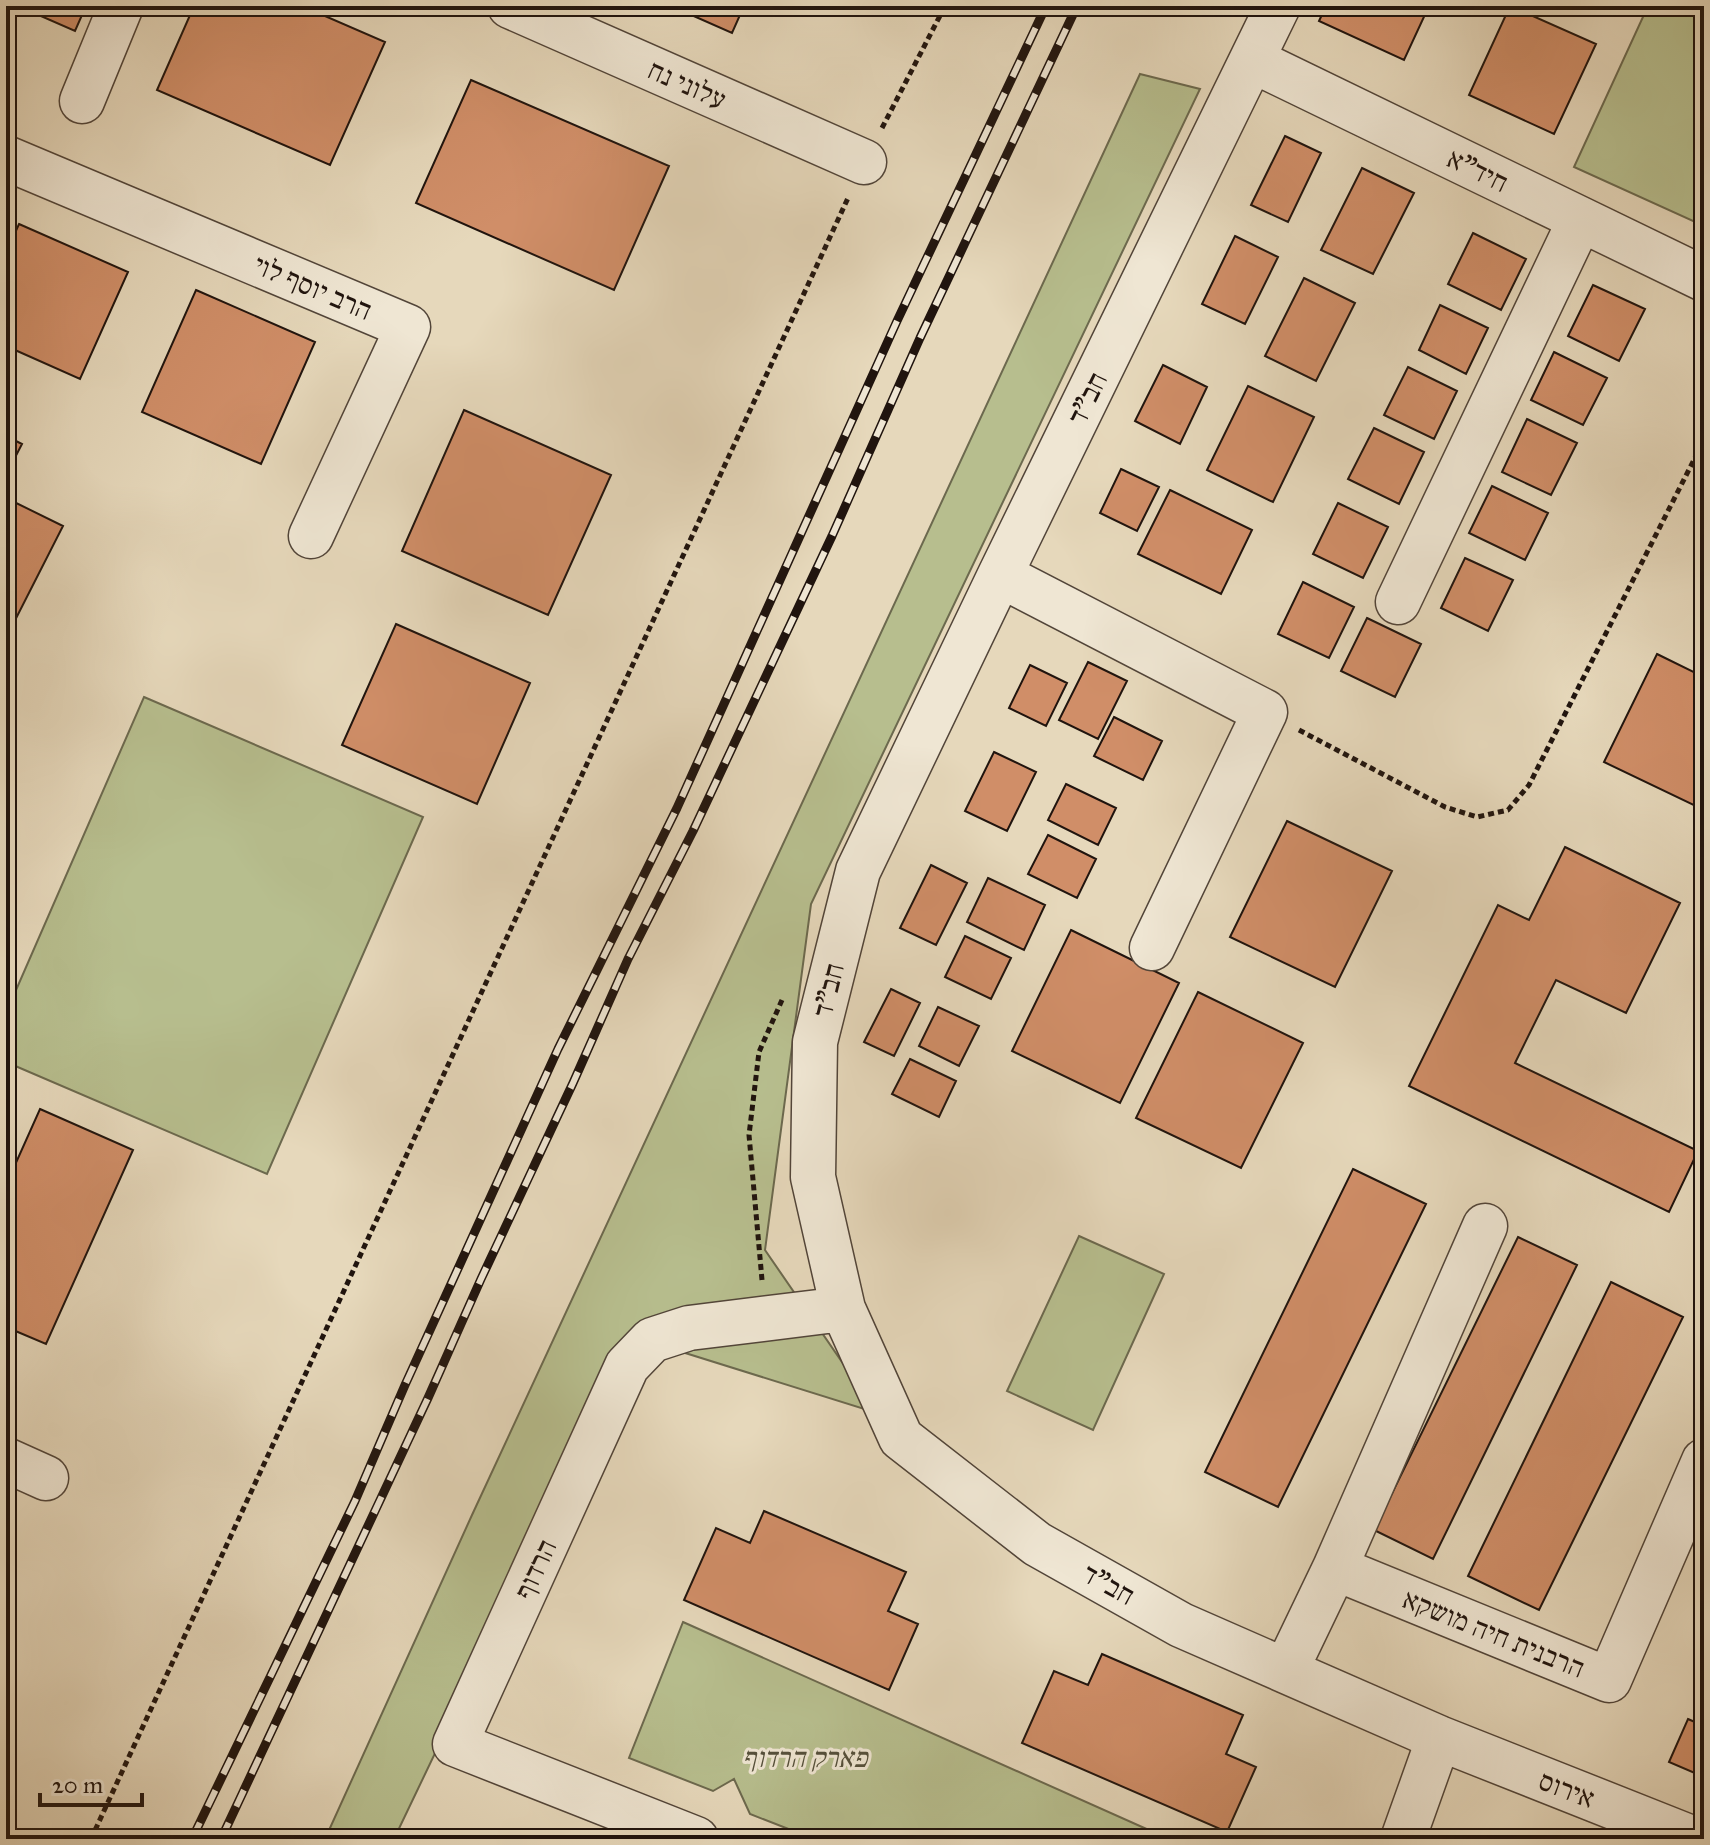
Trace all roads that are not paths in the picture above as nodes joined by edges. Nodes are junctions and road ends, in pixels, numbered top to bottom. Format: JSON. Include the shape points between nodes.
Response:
{"nodes":[{"id":1,"x":121,"y":6,"type":"edge"},
{"id":2,"x":510,"y":6,"type":"edge"},
{"id":3,"x":1278,"y":6,"type":"edge"},
{"id":4,"x":1252,"y":60,"type":"junction"},
{"id":5,"x":82,"y":101,"type":"dead end"},
{"id":6,"x":6,"y":158,"type":"edge"},
{"id":7,"x":864,"y":162,"type":"road end"},
{"id":8,"x":1580,"y":220,"type":"junction"},
{"id":9,"x":1704,"y":279,"type":"edge"},
{"id":10,"x":311,"y":536,"type":"dead end"},
{"id":11,"x":1000,"y":575,"type":"junction"},
{"id":12,"x":1398,"y":602,"type":"dead end"},
{"id":13,"x":1152,"y":948,"type":"dead end"},
{"id":14,"x":1485,"y":1226,"type":"dead end"},
{"id":15,"x":843,"y":1309,"type":"junction"},
{"id":16,"x":6,"y":1460,"type":"edge"},
{"id":17,"x":1704,"y":1461,"type":"edge"},
{"id":18,"x":46,"y":1478,"type":"dead end"},
{"id":19,"x":1335,"y":1568,"type":"junction"},
{"id":20,"x":1286,"y":1670,"type":"junction"},
{"id":21,"x":1439,"y":1738,"type":"junction"},
{"id":22,"x":696,"y":1839,"type":"edge"},
{"id":23,"x":1403,"y":1839,"type":"edge"},
{"id":24,"x":1694,"y":1839,"type":"edge"}],
"edges":[{"from":1,"to":5,"type":"street"},
{"from":2,"to":7,"type":"street","name":"עלוני נח"},
{"from":3,"to":4,"type":"street","name":"חב\"ד"},
{"from":4,"to":8,"type":"street","name":"חיד\"א"},
{"from":4,"to":11,"type":"street","name":"חב\"ד"},
{"from":6,"to":10,"type":"street","name":"הרב יוסף לוי","via":[[408,327]]},
{"from":8,"to":9,"type":"street","name":"חיד\"א"},
{"from":8,"to":12,"type":"street"},
{"from":11,"to":13,"type":"street","via":[[1265,712]]},
{"from":11,"to":15,"type":"street","name":"חב\"ד","via":[[858,871],[815,1042],[813,1177]]},
{"from":14,"to":19,"type":"street"},
{"from":15,"to":20,"type":"street","name":"חב\"ד","via":[[901,1438],[1037,1544],[1181,1625]]},
{"from":15,"to":22,"type":"street","name":"הרדוף","via":[[689,1328],[652,1340],[627,1366],[455,1744]]},
{"from":16,"to":18,"type":"street"},
{"from":17,"to":19,"type":"street","name":"הרבנית חיה מושקא","via":[[1609,1680]]},
{"from":19,"to":20,"type":"street"},
{"from":20,"to":21,"type":"street","name":"חב\"ד"},
{"from":21,"to":23,"type":"street"},
{"from":21,"to":24,"type":"street","name":"אירוס"}]}
